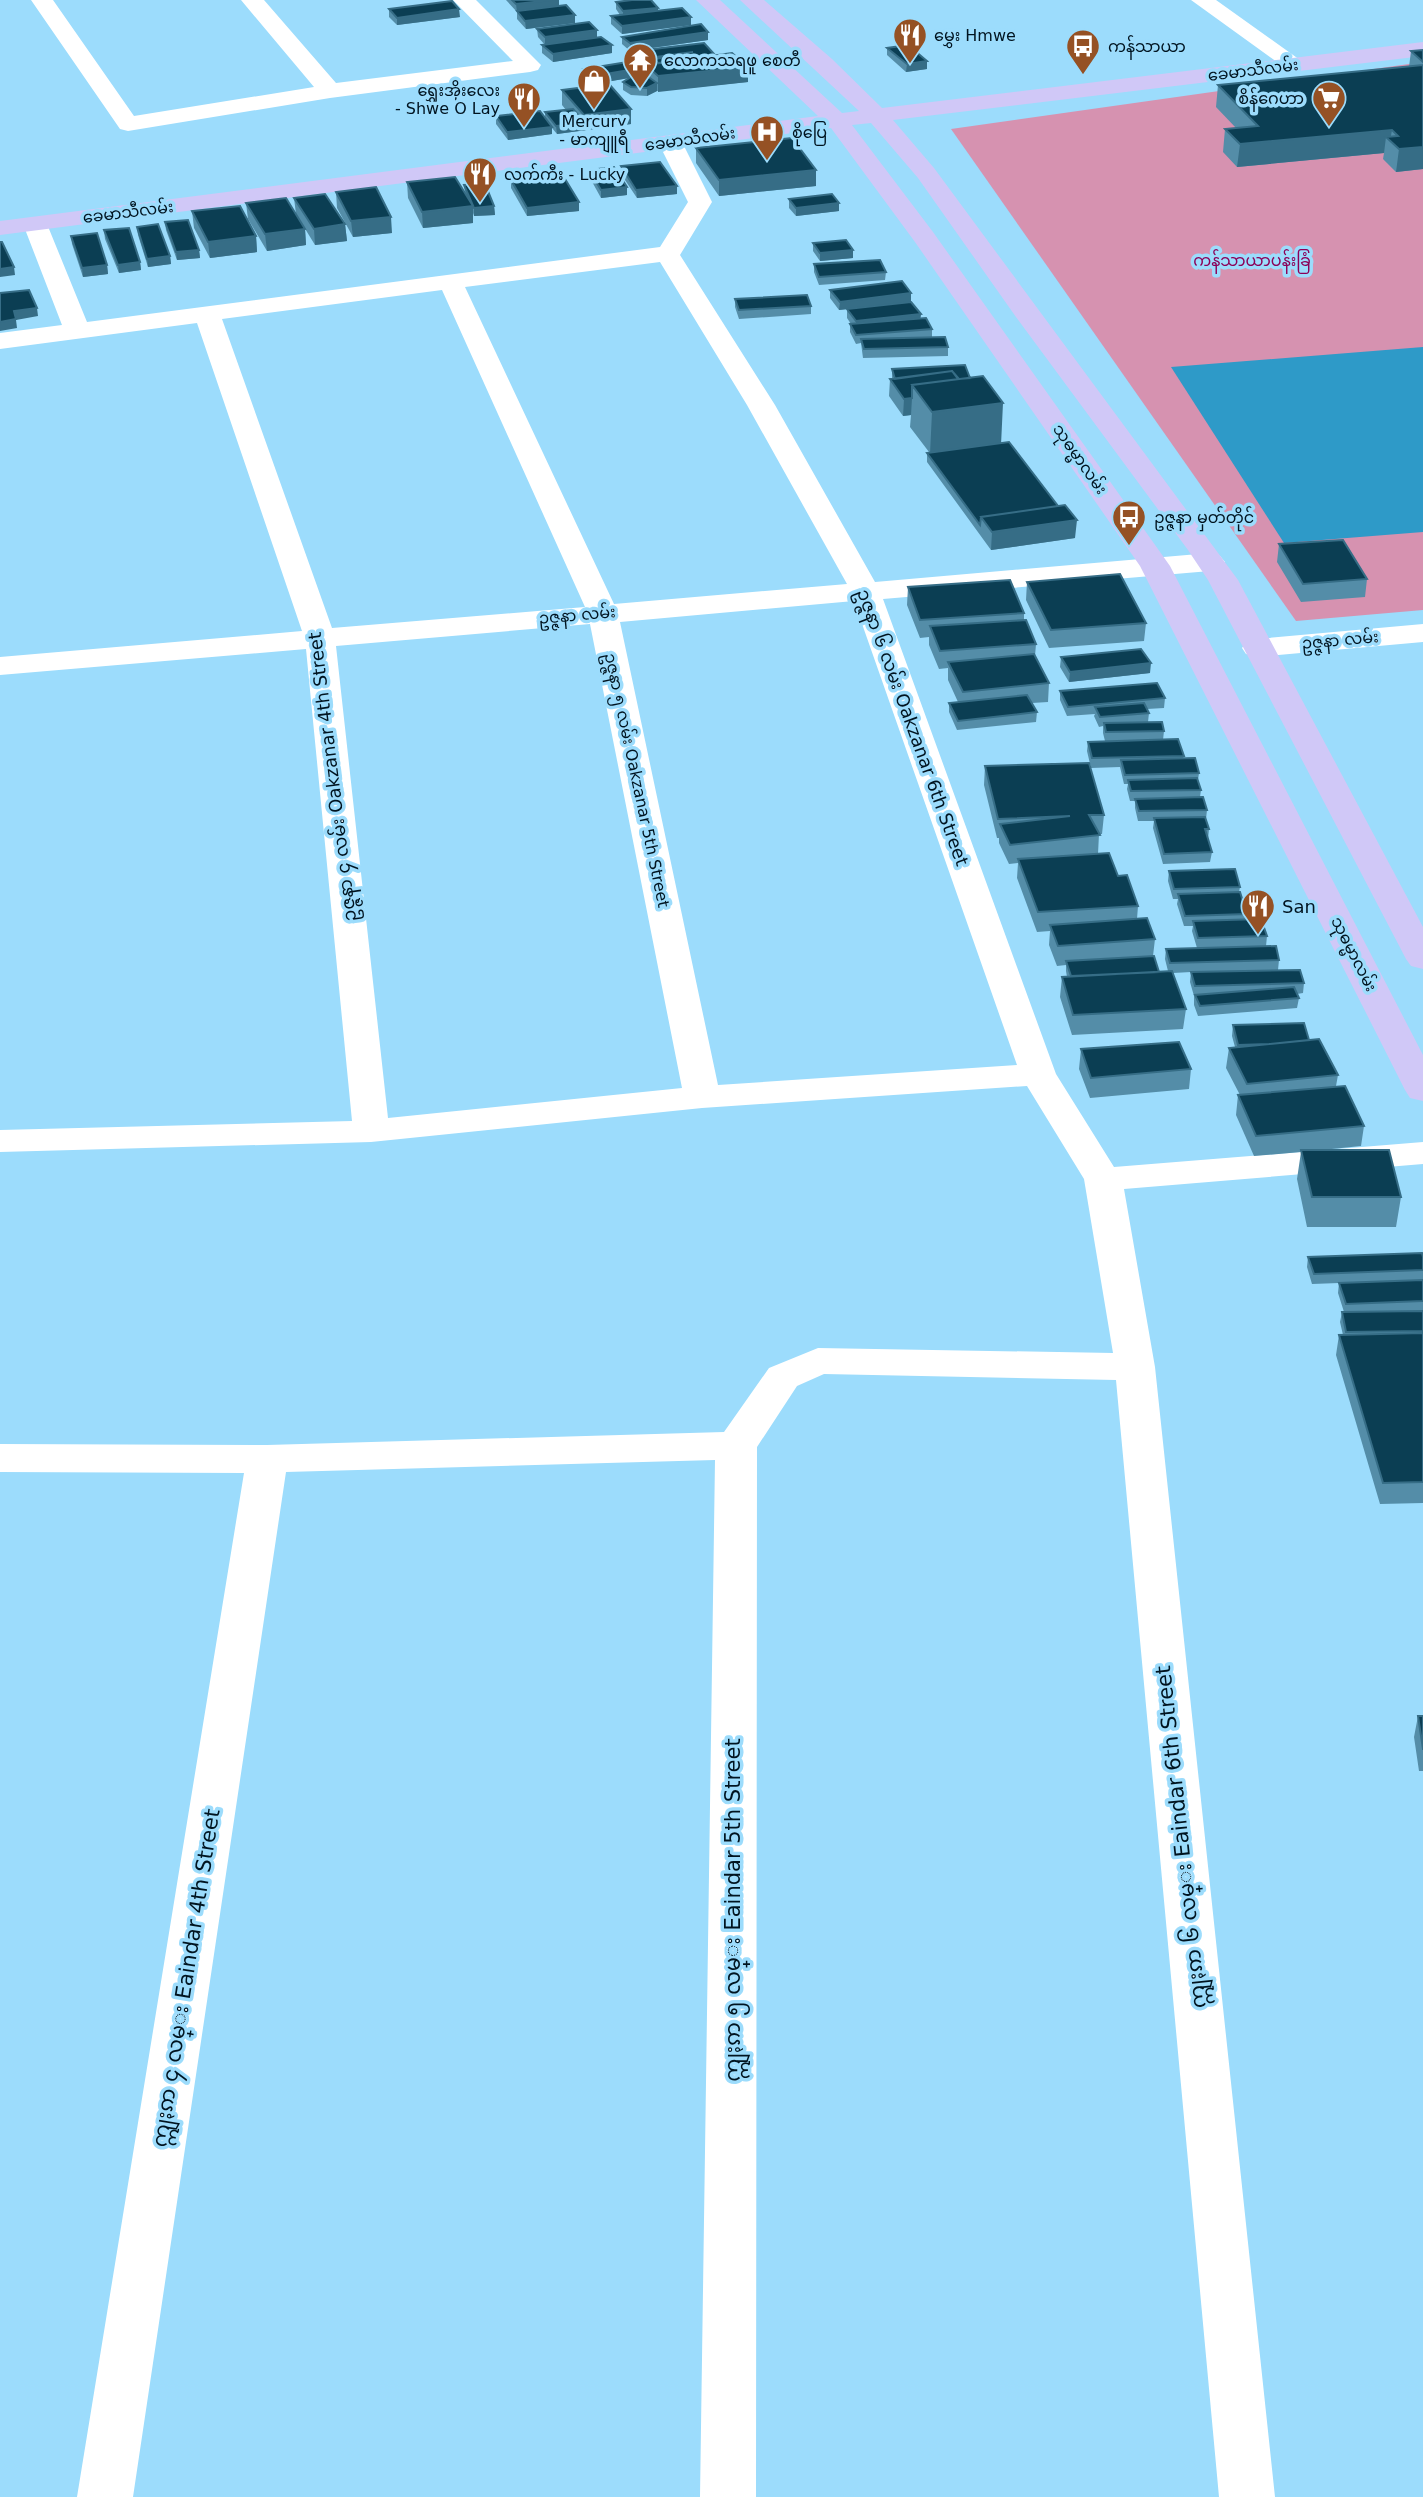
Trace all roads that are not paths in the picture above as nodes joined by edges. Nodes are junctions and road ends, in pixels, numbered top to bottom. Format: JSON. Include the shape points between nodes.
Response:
{"nodes":[{"id":1,"x":42,"y":0,"type":"edge"},
{"id":2,"x":252,"y":0,"type":"edge"},
{"id":3,"x":464,"y":0,"type":"edge"},
{"id":4,"x":707,"y":0,"type":"edge"},
{"id":5,"x":751,"y":0,"type":"edge"},
{"id":6,"x":1202,"y":0,"type":"edge"},
{"id":7,"x":1423,"y":49,"type":"edge"},
{"id":8,"x":824,"y":64,"type":"junction"},
{"id":9,"x":1296,"y":65,"type":"junction"},
{"id":10,"x":786,"y":71,"type":"junction"},
{"id":11,"x":330,"y":91,"type":"junction"},
{"id":12,"x":1041,"y":97,"type":"junction"},
{"id":13,"x":878,"y":117,"type":"junction"},
{"id":14,"x":838,"y":122,"type":"junction"},
{"id":15,"x":716,"y":135,"type":"junction"},
{"id":16,"x":670,"y":142,"type":"junction"},
{"id":17,"x":932,"y":151,"type":"junction"},
{"id":18,"x":882,"y":178,"type":"junction"},
{"id":19,"x":35,"y":224,"type":"junction"},
{"id":20,"x":0,"y":228,"type":"edge"},
{"id":21,"x":668,"y":255,"type":"junction"},
{"id":22,"x":450,"y":283,"type":"junction"},
{"id":23,"x":207,"y":314,"type":"junction"},
{"id":24,"x":77,"y":330,"type":"junction"},
{"id":25,"x":0,"y":341,"type":"edge"},
{"id":26,"x":1210,"y":562,"type":"junction"},
{"id":27,"x":1155,"y":566,"type":"junction"},
{"id":28,"x":865,"y":590,"type":"junction"},
{"id":29,"x":603,"y":613,"type":"junction"},
{"id":30,"x":1423,"y":633,"type":"edge"},
{"id":31,"x":320,"y":638,"type":"junction"},
{"id":32,"x":1257,"y":648,"type":"junction"},
{"id":33,"x":0,"y":666,"type":"edge"},
{"id":34,"x":1423,"y":960,"type":"edge"},
{"id":35,"x":1038,"y":1074,"type":"junction"},
{"id":36,"x":1423,"y":1090,"type":"edge"},
{"id":37,"x":702,"y":1097,"type":"junction"},
{"id":38,"x":371,"y":1131,"type":"junction"},
{"id":39,"x":0,"y":1140,"type":"edge"},
{"id":40,"x":1423,"y":1153,"type":"edge"},
{"id":41,"x":1103,"y":1178,"type":"junction"},
{"id":42,"x":1135,"y":1367,"type":"junction"},
{"id":43,"x":736,"y":1446,"type":"junction"},
{"id":44,"x":0,"y":1458,"type":"edge"},
{"id":45,"x":267,"y":1459,"type":"junction"},
{"id":46,"x":105,"y":2497,"type":"edge"},
{"id":47,"x":728,"y":2497,"type":"edge"},
{"id":48,"x":1247,"y":2497,"type":"edge"}],
"edges":[{"from":1,"to":11,"type":"street","via":[[128,124]]},
{"from":2,"to":11,"type":"street"},
{"from":3,"to":11,"type":"street","via":[[530,65]]},
{"from":4,"to":10,"type":"main road","name":"သုဓမ္မာလမ်း"},
{"from":5,"to":8,"type":"main road"},
{"from":6,"to":9,"type":"street"},
{"from":7,"to":9,"type":"main road","name":"ခေမာသီလမ်း"},
{"from":8,"to":12,"type":"main road","via":[[920,98]]},
{"from":8,"to":13,"type":"main road"},
{"from":9,"to":12,"type":"main road","name":"ခေမာသီလမ်း"},
{"from":10,"to":14,"type":"main road","name":"သုဓမ္မာလမ်း"},
{"from":10,"to":15,"type":"main road","via":[[790,102],[760,123]]},
{"from":12,"to":13,"type":"main road","name":"ခေမာသီလမ်း"},
{"from":12,"to":17,"type":"main road"},
{"from":13,"to":14,"type":"main road","name":"ခေမာသီလမ်း"},
{"from":13,"to":17,"type":"main road"},
{"from":14,"to":15,"type":"main road","name":"ခေမာသီလမ်း"},
{"from":14,"to":18,"type":"main road","name":"သုဓမ္မာလမ်း"},
{"from":15,"to":16,"type":"main road","name":"ခေမာသီလမ်း"},
{"from":15,"to":18,"type":"main road","via":[[790,137],[851,155]]},
{"from":16,"to":19,"type":"main road","name":"ခေမာသီလမ်း"},
{"from":16,"to":21,"type":"street","via":[[700,202]]},
{"from":17,"to":26,"type":"main road"},
{"from":18,"to":27,"type":"main road","name":"သုဓမ္မာလမ်း"},
{"from":19,"to":20,"type":"main road","name":"ခေမာသီလမ်း"},
{"from":19,"to":24,"type":"street"},
{"from":21,"to":22,"type":"street"},
{"from":21,"to":28,"type":"street","name":"ဥဇ္ဇနာ ၆ လမ်း Oakzanar 6th Street","via":[[761,405]]},
{"from":22,"to":23,"type":"street"},
{"from":22,"to":29,"type":"street","name":"ဥဇ္ဇနာ ၅ လမ်း Oakzanar 5th Street"},
{"from":23,"to":24,"type":"street"},
{"from":23,"to":31,"type":"street","name":"ဥဇ္ဇနာ ၄ လမ်း Oakzanar 4th Street"},
{"from":24,"to":25,"type":"street"},
{"from":26,"to":27,"type":"street","name":"ဥဇ္ဇနာ လမ်း"},
{"from":26,"to":32,"type":"main road"},
{"from":27,"to":28,"type":"street","name":"ဥဇ္ဇနာ လမ်း"},
{"from":27,"to":36,"type":"main road","name":"သုဓမ္မာလမ်း"},
{"from":28,"to":29,"type":"street","name":"ဥဇ္ဇနာ လမ်း"},
{"from":28,"to":35,"type":"street","name":"ဥဇ္ဇနာ ၆ လမ်း Oakzanar 6th Street"},
{"from":29,"to":31,"type":"street","name":"ဥဇ္ဇနာ လမ်း"},
{"from":29,"to":37,"type":"street","name":"ဥဇ္ဇနာ ၅ လမ်း Oakzanar 5th Street"},
{"from":30,"to":32,"type":"street","name":"ဥဇ္ဇနာ လမ်း"},
{"from":31,"to":33,"type":"street","name":"ဥဇ္ဇနာ လမ်း"},
{"from":31,"to":38,"type":"street","name":"ဥဇ္ဇနာ ၄ လမ်း Oakzanar 4th Street"},
{"from":32,"to":34,"type":"main road"},
{"from":35,"to":37,"type":"street"},
{"from":35,"to":41,"type":"street","name":"ဥဇ္ဇနာ ၆ လမ်း Oakzanar 6th Street"},
{"from":37,"to":38,"type":"street"},
{"from":38,"to":39,"type":"street"},
{"from":40,"to":41,"type":"street"},
{"from":41,"to":42,"type":"street","name":"ဣျႏၵာ ၆ လမ္း Eaindar 6th Street"},
{"from":42,"to":43,"type":"street","via":[[818,1361],[783,1377]]},
{"from":42,"to":48,"type":"street","name":"ဣျႏၵာ ၆ လမ္း Eaindar 6th Street"},
{"from":43,"to":45,"type":"street"},
{"from":43,"to":47,"type":"street","name":"ဣျႏၵာ ၅ လမ္း Eaindar 5th Street"},
{"from":44,"to":45,"type":"street"},
{"from":45,"to":46,"type":"street","name":"ဣျႏၵာ ၄ လမ္း Eaindar 4th Street"}]}
